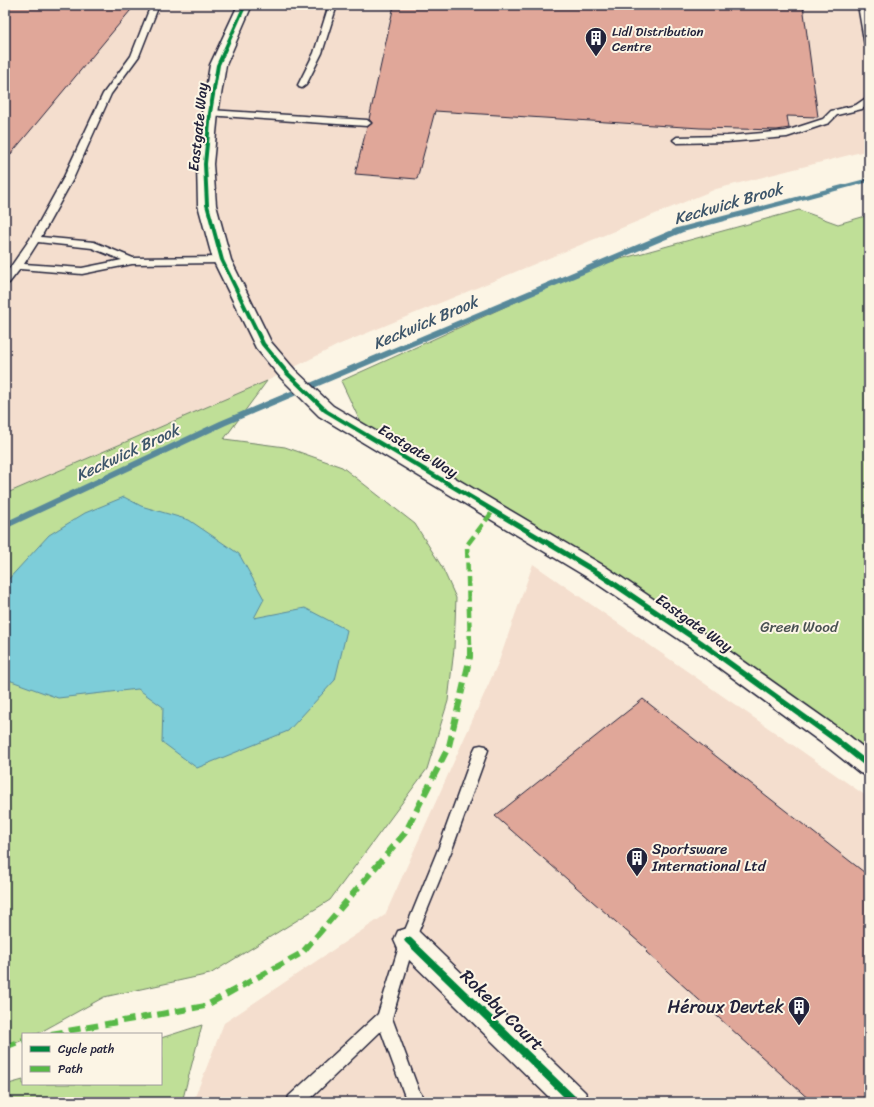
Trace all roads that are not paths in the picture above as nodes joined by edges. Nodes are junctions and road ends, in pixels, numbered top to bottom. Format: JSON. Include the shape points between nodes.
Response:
{"nodes":[{"id":1,"x":155,"y":5,"type":"edge"},
{"id":2,"x":245,"y":5,"type":"edge"},
{"id":3,"x":333,"y":5,"type":"edge"},
{"id":4,"x":862,"y":5,"type":"edge"},
{"id":5,"x":869,"y":46,"type":"edge"},
{"id":6,"x":302,"y":84,"type":"dead end"},
{"id":7,"x":869,"y":99,"type":"edge"},
{"id":8,"x":210,"y":113,"type":"junction"},
{"id":9,"x":367,"y":123,"type":"dead end"},
{"id":10,"x":677,"y":140,"type":"dead end"},
{"id":11,"x":35,"y":239,"type":"junction"},
{"id":12,"x":222,"y":260,"type":"junction"},
{"id":13,"x":132,"y":261,"type":"junction"},
{"id":14,"x":17,"y":266,"type":"junction"},
{"id":15,"x":5,"y":281,"type":"edge"},
{"id":16,"x":481,"y":750,"type":"dead end"},
{"id":17,"x":869,"y":766,"type":"edge"},
{"id":18,"x":408,"y":940,"type":"junction"},
{"id":19,"x":384,"y":1018,"type":"junction"},
{"id":20,"x":295,"y":1102,"type":"edge"},
{"id":21,"x":418,"y":1102,"type":"edge"},
{"id":22,"x":574,"y":1102,"type":"edge"}],
"edges":[{"from":1,"to":11,"type":"lane","via":[[135,56],[107,94],[68,179]]},
{"from":2,"to":8,"type":"street","name":"Eastgate Way","via":[[218,65]]},
{"from":3,"to":6,"type":"lane","via":[[318,53]]},
{"from":4,"to":5,"type":"lane"},
{"from":7,"to":10,"type":"lane","via":[[859,107],[834,113],[826,120],[787,134]]},
{"from":8,"to":9,"type":"lane"},
{"from":8,"to":12,"type":"street","name":"Eastgate Way","via":[[204,164],[207,205]]},
{"from":11,"to":13,"type":"lane","via":[[94,245]]},
{"from":11,"to":14,"type":"lane"},
{"from":12,"to":13,"type":"lane"},
{"from":12,"to":17,"type":"street","name":"Eastgate Way","via":[[263,344],[288,374],[326,411],[598,573],[707,647],[840,742]]},
{"from":13,"to":14,"type":"lane","via":[[82,271]]},
{"from":14,"to":15,"type":"lane"},
{"from":16,"to":18,"type":"lane","via":[[446,847]]},
{"from":18,"to":19,"type":"lane"},
{"from":18,"to":22,"type":"street","name":"Rokeby Court"},
{"from":19,"to":20,"type":"lane"},
{"from":19,"to":21,"type":"lane","via":[[413,1096]]}]}
